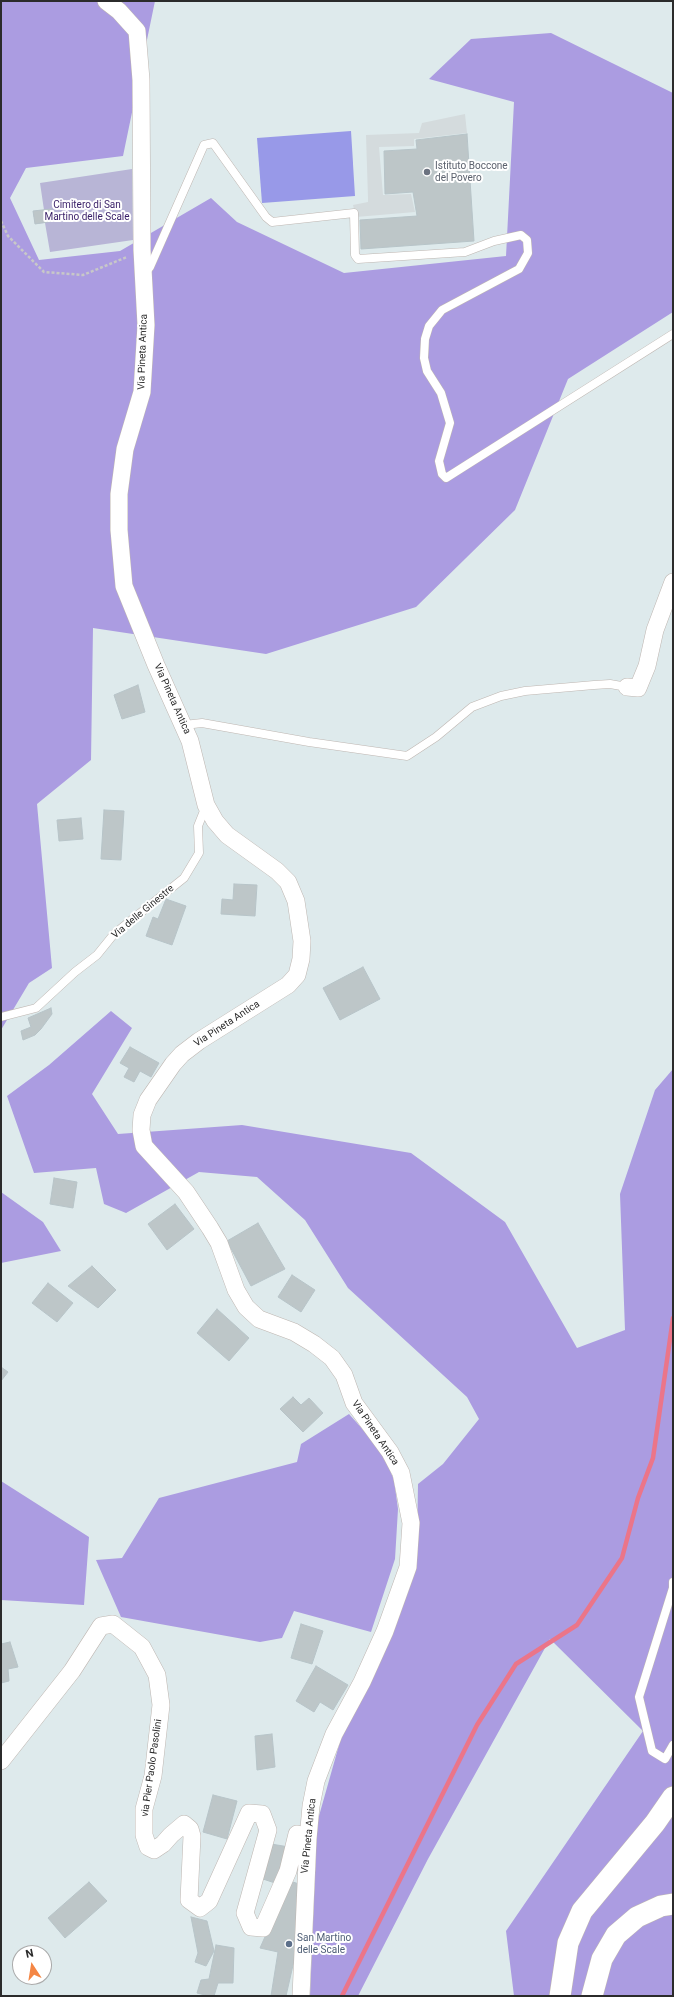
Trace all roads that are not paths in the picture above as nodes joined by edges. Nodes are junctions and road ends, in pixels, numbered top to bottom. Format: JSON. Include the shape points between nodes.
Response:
{"nodes":[{"id":1,"x":106,"y":1,"type":"edge"},
{"id":2,"x":143,"y":276,"type":"junction"},
{"id":3,"x":673,"y":334,"type":"edge"},
{"id":4,"x":673,"y":582,"type":"edge"},
{"id":5,"x":627,"y":687,"type":"joint"},
{"id":6,"x":184,"y":725,"type":"junction"},
{"id":7,"x":206,"y":805,"type":"junction"},
{"id":8,"x":1,"y":1017,"type":"edge"},
{"id":9,"x":673,"y":1582,"type":"edge"},
{"id":10,"x":673,"y":1745,"type":"edge"},
{"id":11,"x":1,"y":1761,"type":"edge"},
{"id":12,"x":673,"y":1798,"type":"edge"},
{"id":13,"x":308,"y":1839,"type":"junction"},
{"id":14,"x":673,"y":1904,"type":"edge"},
{"id":15,"x":301,"y":1996,"type":"edge"},
{"id":16,"x":560,"y":1996,"type":"edge"},
{"id":17,"x":592,"y":1996,"type":"edge"}],
"edges":[{"from":1,"to":2,"type":"street","name":"Via Pineta Antica","via":[[137,31],[141,80]]},
{"from":2,"to":3,"type":"lane","via":[[150,267],[204,145],[213,143],[272,222],[354,213],[355,255],[358,259],[465,252],[494,241],[521,235],[527,240],[528,253],[519,268],[442,310],[429,326],[424,358],[427,371],[442,393],[450,423],[439,460],[442,474],[446,478]]},
{"from":2,"to":6,"type":"street","name":"Via Pineta Antica","via":[[146,325],[142,392],[126,449],[119,494],[121,558],[124,586]]},
{"from":4,"to":5,"type":"street","via":[[655,630],[647,666],[638,688]]},
{"from":5,"to":6,"type":"lane","via":[[594,685],[525,691],[501,696],[472,707],[436,737],[407,756],[202,723]]},
{"from":6,"to":7,"type":"street","name":"Via Pineta Antica"},
{"from":7,"to":8,"type":"lane","name":"Via delle Ginestre","via":[[198,826],[199,853],[184,878],[114,934],[97,955],[36,1008]]},
{"from":7,"to":13,"type":"street","name":"Via Pineta Antica","via":[[227,835],[288,882],[300,920],[301,958],[297,975],[288,985],[199,1041],[173,1064],[148,1100],[142,1115],[144,1146],[186,1192],[210,1228],[219,1243],[236,1290],[246,1307],[259,1319],[294,1332],[332,1358],[344,1375],[354,1403],[390,1452],[401,1473],[411,1522],[408,1567],[385,1631],[362,1682],[334,1734],[324,1760],[311,1806]]},
{"from":9,"to":10,"type":"lane","via":[[639,1697],[652,1751],[664,1759]]},
{"from":11,"to":13,"type":"street","name":"via Pier Paolo Pasolini","via":[[72,1671],[101,1626],[113,1624],[142,1647],[157,1675],[161,1705],[153,1776],[144,1809],[144,1835],[148,1847],[154,1850],[184,1824],[190,1829],[192,1836],[189,1900],[200,1908],[209,1901],[249,1813],[262,1814],[268,1830],[245,1913],[251,1927],[263,1928],[288,1871],[297,1834]]},
{"from":12,"to":16,"type":"street","via":[[582,1911],[568,1943]]},
{"from":13,"to":15,"type":"street","name":"Via Pineta Antica"},
{"from":14,"to":17,"type":"street","via":[[661,1906],[637,1917],[616,1935],[602,1959]]}]}
